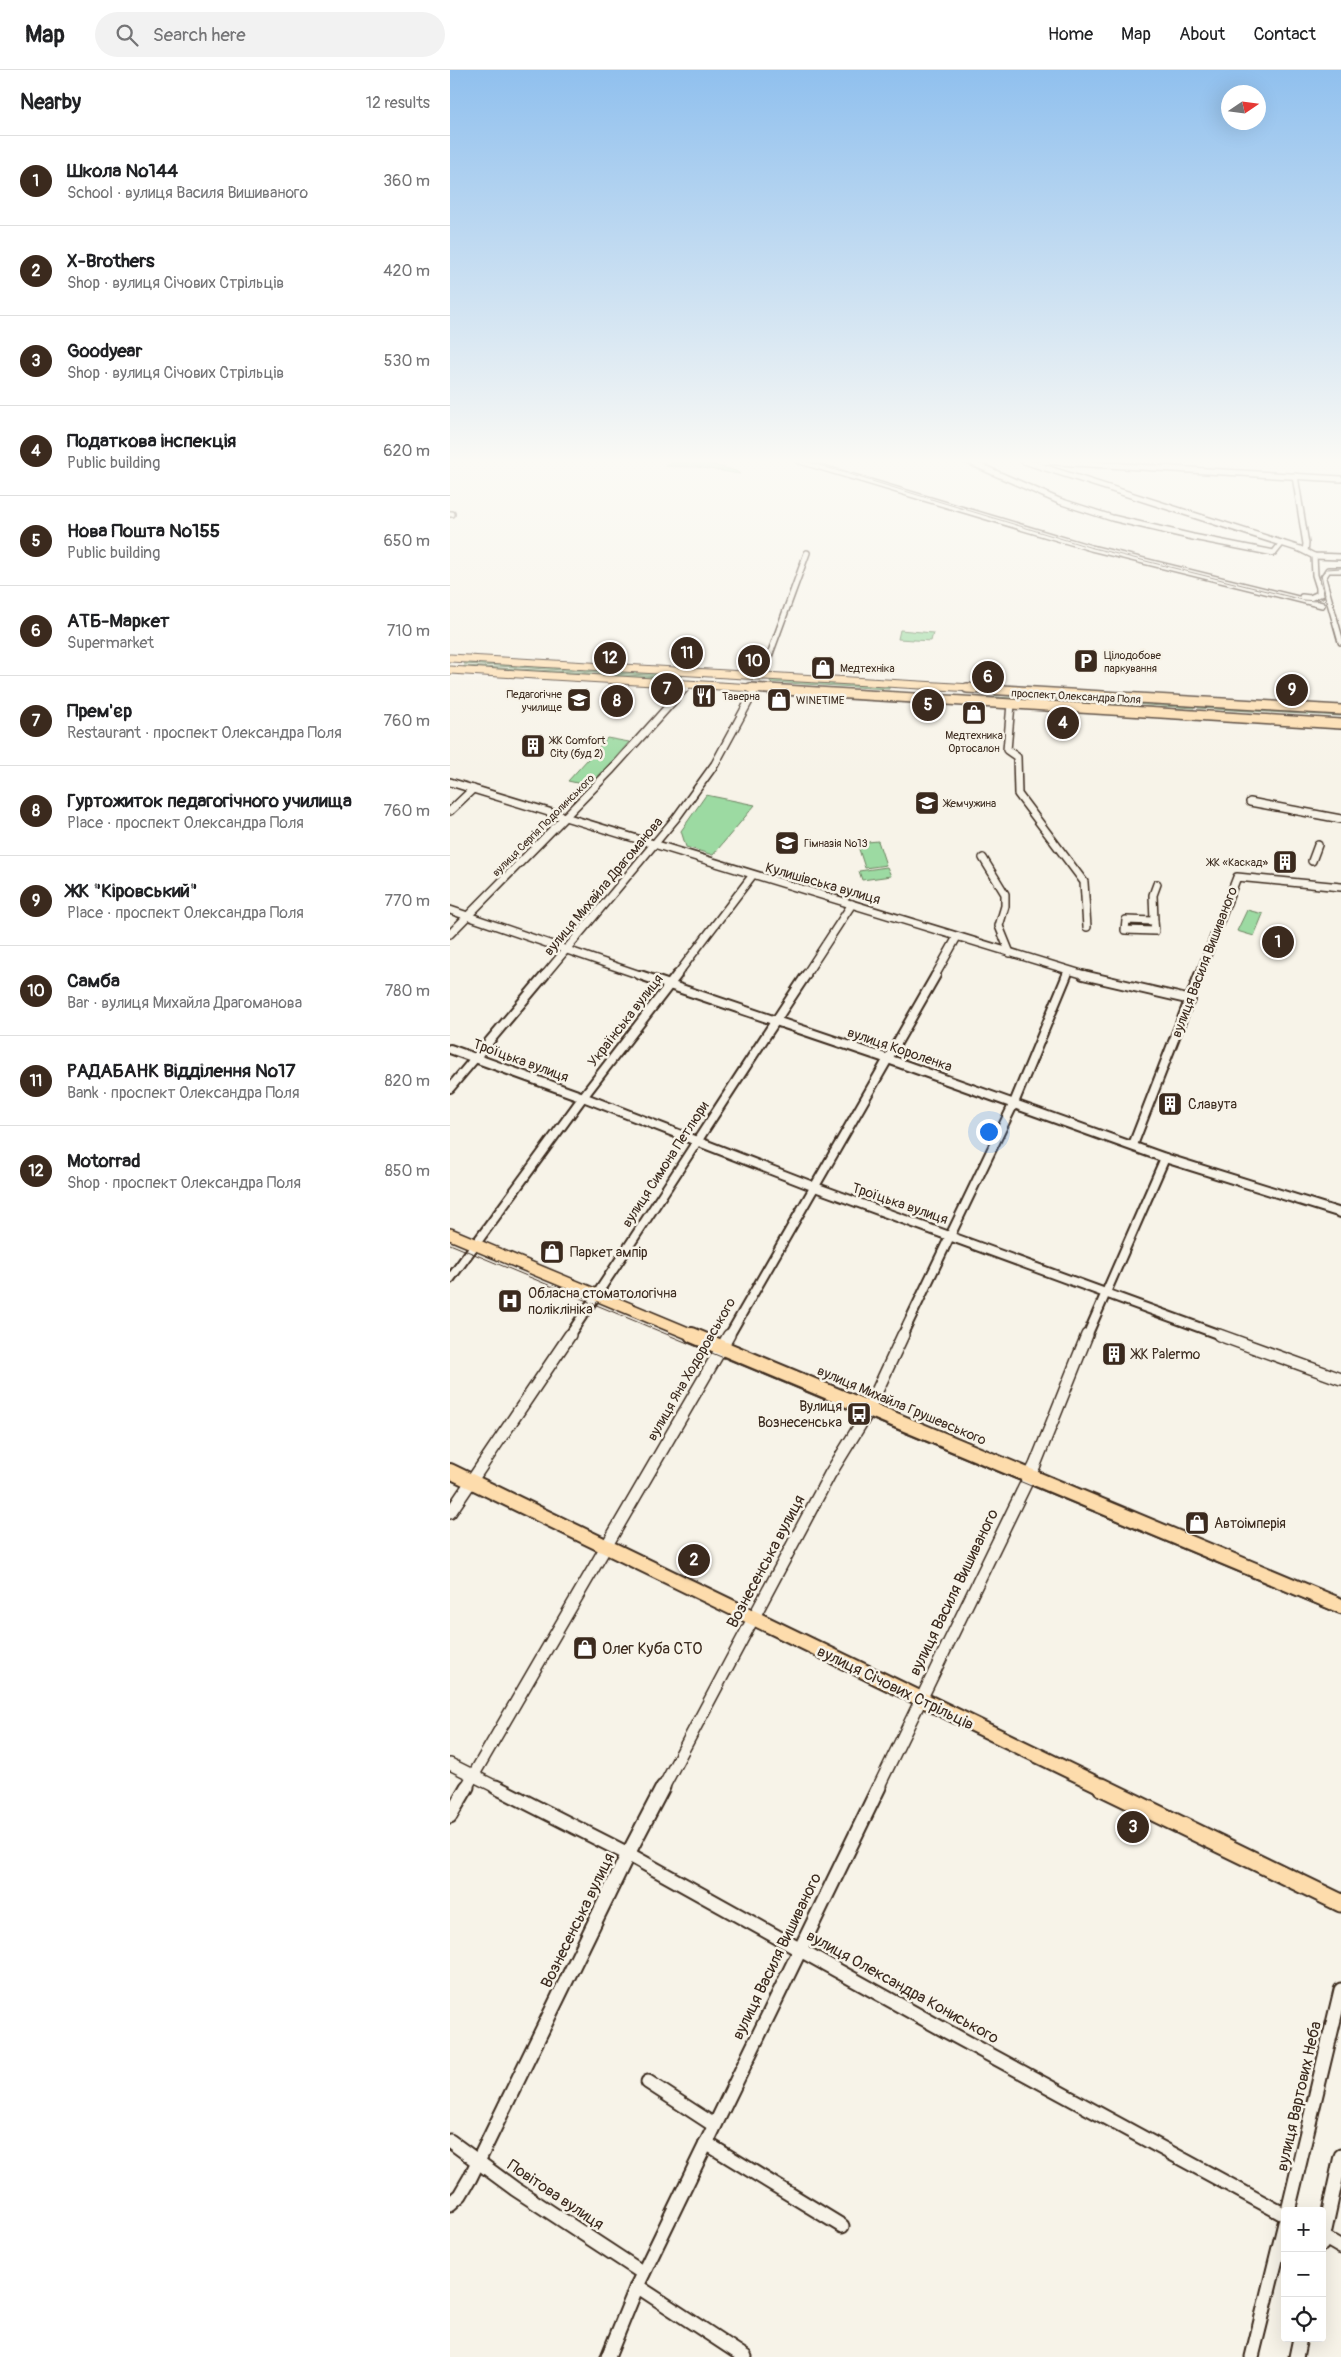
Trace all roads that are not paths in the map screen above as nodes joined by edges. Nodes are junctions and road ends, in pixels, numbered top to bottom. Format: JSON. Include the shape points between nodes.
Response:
{"nodes":[{"id":1,"x":801,"y":568,"type":"edge"},
{"id":2,"x":1170,"y":568,"type":"edge"},
{"id":3,"x":1184,"y":568,"type":"edge"},
{"id":4,"x":1315,"y":568,"type":"edge"},
{"id":5,"x":1324,"y":568,"type":"edge"},
{"id":6,"x":1330,"y":570,"type":"junction"},
{"id":7,"x":1341,"y":570,"type":"edge"},
{"id":8,"x":1319,"y":590,"type":"junction"},
{"id":9,"x":1305,"y":598,"type":"junction"},
{"id":10,"x":1322,"y":606,"type":"junction"},
{"id":11,"x":1331,"y":610,"type":"junction"},
{"id":12,"x":1341,"y":642,"type":"edge"},
{"id":13,"x":450,"y":658,"type":"edge"},
{"id":14,"x":450,"y":670,"type":"edge"},
{"id":15,"x":700,"y":672,"type":"junction"},
{"id":16,"x":762,"y":676,"type":"junction"},
{"id":17,"x":689,"y":684,"type":"junction"},
{"id":18,"x":757,"y":688,"type":"junction"},
{"id":19,"x":1011,"y":704,"type":"junction"},
{"id":20,"x":1341,"y":710,"type":"edge"},
{"id":21,"x":1341,"y":724,"type":"edge"},
{"id":22,"x":450,"y":782,"type":"edge"},
{"id":23,"x":473,"y":789,"type":"junction"},
{"id":24,"x":1250,"y":802,"type":"dead end"},
{"id":25,"x":450,"y":811,"type":"edge"},
{"id":26,"x":563,"y":817,"type":"junction"},
{"id":27,"x":1341,"y":819,"type":"edge"},
{"id":28,"x":655,"y":845,"type":"junction"},
{"id":29,"x":1318,"y":846,"type":"dead end"},
{"id":30,"x":983,"y":858,"type":"dead end"},
{"id":31,"x":1312,"y":861,"type":"dead end"},
{"id":32,"x":752,"y":876,"type":"junction"},
{"id":33,"x":1157,"y":884,"type":"dead end"},
{"id":34,"x":1341,"y":887,"type":"edge"},
{"id":35,"x":852,"y":904,"type":"junction"},
{"id":36,"x":450,"y":910,"type":"edge"},
{"id":37,"x":468,"y":916,"type":"junction"},
{"id":38,"x":1154,"y":921,"type":"dead end"},
{"id":39,"x":1087,"y":927,"type":"dead end"},
{"id":40,"x":450,"y":934,"type":"edge"},
{"id":41,"x":957,"y":937,"type":"junction"},
{"id":42,"x":565,"y":949,"type":"junction"},
{"id":43,"x":1010,"y":953,"type":"junction"},
{"id":44,"x":1068,"y":971,"type":"junction"},
{"id":45,"x":669,"y":985,"type":"junction"},
{"id":46,"x":1191,"y":1000,"type":"junction"},
{"id":47,"x":776,"y":1021,"type":"junction"},
{"id":48,"x":450,"y":1049,"type":"edge"},
{"id":49,"x":475,"y":1058,"type":"junction"},
{"id":50,"x":888,"y":1059,"type":"junction"},
{"id":51,"x":450,"y":1088,"type":"edge"},
{"id":52,"x":583,"y":1097,"type":"junction"},
{"id":53,"x":1014,"y":1103,"type":"junction"},
{"id":54,"x":696,"y":1141,"type":"junction"},
{"id":55,"x":1133,"y":1146,"type":"junction"},
{"id":56,"x":1166,"y":1158,"type":"junction"},
{"id":57,"x":815,"y":1187,"type":"junction"},
{"id":58,"x":1341,"y":1213,"type":"edge"},
{"id":59,"x":450,"y":1234,"type":"edge"},
{"id":60,"x":949,"y":1235,"type":"junction"},
{"id":61,"x":474,"y":1244,"type":"junction"},
{"id":62,"x":450,"y":1279,"type":"edge"},
{"id":63,"x":1104,"y":1293,"type":"junction"},
{"id":64,"x":596,"y":1295,"type":"junction"},
{"id":65,"x":722,"y":1347,"type":"junction"},
{"id":66,"x":1341,"y":1379,"type":"edge"},
{"id":67,"x":870,"y":1408,"type":"junction"},
{"id":68,"x":450,"y":1470,"type":"edge"},
{"id":69,"x":1031,"y":1475,"type":"junction"},
{"id":70,"x":472,"y":1481,"type":"junction"},
{"id":71,"x":450,"y":1513,"type":"edge"},
{"id":72,"x":605,"y":1547,"type":"junction"},
{"id":73,"x":1341,"y":1606,"type":"edge"},
{"id":74,"x":754,"y":1617,"type":"junction"},
{"id":75,"x":920,"y":1698,"type":"junction"},
{"id":76,"x":450,"y":1764,"type":"edge"},
{"id":77,"x":473,"y":1777,"type":"junction"},
{"id":78,"x":450,"y":1816,"type":"edge"},
{"id":79,"x":628,"y":1854,"type":"junction"},
{"id":80,"x":1341,"y":1903,"type":"edge"},
{"id":81,"x":800,"y":1949,"type":"junction"},
{"id":82,"x":1341,"y":1990,"type":"edge"},
{"id":83,"x":648,"y":2082,"type":"dead end"},
{"id":84,"x":714,"y":2125,"type":"junction"},
{"id":85,"x":450,"y":2141,"type":"edge"},
{"id":86,"x":706,"y":2143,"type":"junction"},
{"id":87,"x":1341,"y":2156,"type":"edge"},
{"id":88,"x":478,"y":2160,"type":"junction"},
{"id":89,"x":450,"y":2204,"type":"edge"},
{"id":90,"x":1289,"y":2207,"type":"edge"},
{"id":91,"x":1281,"y":2212,"type":"edge"},
{"id":92,"x":1326,"y":2225,"type":"edge"},
{"id":93,"x":842,"y":2226,"type":"dead end"},
{"id":94,"x":1281,"y":2240,"type":"edge"},
{"id":95,"x":1326,"y":2240,"type":"edge"},
{"id":96,"x":1341,"y":2246,"type":"edge"},
{"id":97,"x":640,"y":2279,"type":"junction"},
{"id":98,"x":1299,"y":2342,"type":"edge"},
{"id":99,"x":608,"y":2357,"type":"edge"},
{"id":100,"x":744,"y":2357,"type":"edge"},
{"id":101,"x":1252,"y":2357,"type":"edge"},
{"id":102,"x":1296,"y":2357,"type":"edge"}],
"edges":[{"from":1,"to":16,"type":"street"},
{"from":2,"to":10,"type":"street"},
{"from":3,"to":9,"type":"street"},
{"from":4,"to":8,"type":"street"},
{"from":5,"to":6,"type":"street"},
{"from":6,"to":7,"type":"street"},
{"from":6,"to":11,"type":"street","via":[[1323,578]]},
{"from":8,"to":9,"type":"street","via":[[1317,596]]},
{"from":8,"to":11,"type":"street"},
{"from":9,"to":10,"type":"street"},
{"from":10,"to":11,"type":"street"},
{"from":11,"to":12,"type":"street"},
{"from":13,"to":15,"type":"main road","name":"проспект Олександра Поля"},
{"from":14,"to":17,"type":"main road","name":"проспект Олександра Поля"},
{"from":15,"to":16,"type":"main road","name":"проспект Олександра Поля"},
{"from":15,"to":17,"type":"main road"},
{"from":16,"to":18,"type":"main road"},
{"from":16,"to":20,"type":"main road","name":"проспект Олександра Поля"},
{"from":17,"to":18,"type":"main road","name":"проспект Олександра Поля"},
{"from":17,"to":26,"type":"street","name":"вулиця Сергія Подолинського","via":[[612,769]]},
{"from":18,"to":19,"type":"main road","name":"проспект Олександра Поля"},
{"from":18,"to":28,"type":"street","name":"вулиця Михайла Драгоманова","via":[[715,764]]},
{"from":19,"to":21,"type":"main road","name":"проспект Олександра Поля"},
{"from":19,"to":39,"type":"street","via":[[1007,750],[1017,757],[1018,794],[1084,882]]},
{"from":22,"to":23,"type":"street","name":"Кулишівська вулиця"},
{"from":23,"to":25,"type":"street"},
{"from":23,"to":26,"type":"street","name":"Кулишівська вулиця"},
{"from":24,"to":27,"type":"street"},
{"from":26,"to":28,"type":"street","name":"Кулишівська вулиця"},
{"from":26,"to":37,"type":"street","name":"вулиця Сергія Подолинського"},
{"from":28,"to":32,"type":"street","name":"Кулишівська вулиця"},
{"from":28,"to":42,"type":"street","name":"вулиця Михайла Драгоманова"},
{"from":29,"to":31,"type":"street"},
{"from":30,"to":43,"type":"street","via":[[1005,894],[999,926]]},
{"from":32,"to":35,"type":"street","name":"Кулишівська вулиця"},
{"from":32,"to":45,"type":"street","name":"Українська вулиця"},
{"from":33,"to":38,"type":"street","via":[[1153,895]]},
{"from":34,"to":46,"type":"street","name":"вулиця Василя Вишиваного","via":[[1236,877]]},
{"from":35,"to":41,"type":"street","name":"Кулишівська вулиця"},
{"from":35,"to":47,"type":"street","name":"вулиця Симона Петлюри"},
{"from":36,"to":37,"type":"street","name":"вулиця Короленка"},
{"from":37,"to":40,"type":"street","name":"вулиця Сергія Подолинського"},
{"from":37,"to":42,"type":"street","name":"вулиця Короленка"},
{"from":41,"to":43,"type":"street","name":"Кулишівська вулиця"},
{"from":41,"to":50,"type":"street","name":"вулиця Яна Ходоровського"},
{"from":42,"to":45,"type":"street","name":"вулиця Короленка"},
{"from":42,"to":49,"type":"street","name":"вулиця Михайла Драгоманова"},
{"from":43,"to":44,"type":"street","name":"Кулишівська вулиця"},
{"from":44,"to":46,"type":"street","name":"Кулишівська вулиця"},
{"from":44,"to":53,"type":"street","name":"Вознесенська вулиця"},
{"from":45,"to":47,"type":"street","name":"вулиця Короленка"},
{"from":45,"to":52,"type":"street","name":"Українська вулиця"},
{"from":46,"to":55,"type":"street","name":"вулиця Василя Вишиваного"},
{"from":47,"to":50,"type":"street","name":"вулиця Короленка"},
{"from":47,"to":54,"type":"street","name":"вулиця Симона Петлюри"},
{"from":48,"to":49,"type":"street","name":"Троїцька вулиця"},
{"from":49,"to":51,"type":"street","name":"вулиця Михайла Драгоманова"},
{"from":49,"to":52,"type":"street","name":"Троїцька вулиця"},
{"from":50,"to":53,"type":"street","name":"вулиця Короленка"},
{"from":50,"to":57,"type":"street","name":"вулиця Яна Ходоровського"},
{"from":52,"to":54,"type":"street","name":"Троїцька вулиця"},
{"from":52,"to":61,"type":"street","name":"Українська вулиця"},
{"from":53,"to":55,"type":"street","name":"вулиця Короленка"},
{"from":53,"to":60,"type":"street","name":"Вознесенська вулиця"},
{"from":54,"to":57,"type":"street","name":"Троїцька вулиця"},
{"from":54,"to":64,"type":"street","name":"вулиця Симона Петлюри"},
{"from":55,"to":56,"type":"street","name":"вулиця Короленка"},
{"from":56,"to":58,"type":"street","name":"вулиця Короленка"},
{"from":56,"to":63,"type":"street","name":"вулиця Василя Вишиваного"},
{"from":57,"to":60,"type":"street","name":"Троїцька вулиця"},
{"from":57,"to":65,"type":"street","name":"вулиця Яна Ходоровського"},
{"from":59,"to":61,"type":"main road","name":"вулиця Михайла Грушевського"},
{"from":60,"to":63,"type":"street","name":"Троїцька вулиця"},
{"from":60,"to":67,"type":"street","name":"Вознесенська вулиця"},
{"from":61,"to":62,"type":"street","name":"Українська вулиця"},
{"from":61,"to":64,"type":"main road","name":"вулиця Михайла Грушевського"},
{"from":63,"to":66,"type":"street","name":"Троїцька вулиця"},
{"from":63,"to":69,"type":"street","name":"вулиця Василя Вишиваного"},
{"from":64,"to":65,"type":"main road","name":"вулиця Михайла Грушевського"},
{"from":64,"to":70,"type":"street","name":"вулиця Симона Петлюри"},
{"from":65,"to":67,"type":"main road","name":"вулиця Михайла Грушевського"},
{"from":65,"to":72,"type":"street","name":"вулиця Яна Ходоровського"},
{"from":67,"to":69,"type":"main road","name":"вулиця Михайла Грушевського"},
{"from":67,"to":74,"type":"street","name":"Вознесенська вулиця","via":[[830,1474]]},
{"from":68,"to":70,"type":"main road","name":"вулиця Січових Стрільців"},
{"from":69,"to":73,"type":"main road","name":"вулиця Михайла Грушевського"},
{"from":69,"to":75,"type":"street","name":"вулиця Василя Вишиваного"},
{"from":70,"to":71,"type":"street","name":"вулиця Симона Петлюри"},
{"from":70,"to":72,"type":"main road","name":"вулиця Січових Стрільців"},
{"from":72,"to":74,"type":"main road","name":"вулиця Січових Стрільців"},
{"from":72,"to":77,"type":"street","name":"вулиця Яна Ходоровського"},
{"from":74,"to":75,"type":"main road","name":"вулиця Січових Стрільців"},
{"from":74,"to":79,"type":"street","name":"Вознесенська вулиця"},
{"from":75,"to":80,"type":"main road","name":"вулиця Січових Стрільців"},
{"from":75,"to":81,"type":"street","name":"вулиця Василя Вишиваного"},
{"from":76,"to":77,"type":"street","name":"вулиця Олександра Кониського"},
{"from":77,"to":78,"type":"street","name":"вулиця Яна Ходоровського"},
{"from":77,"to":79,"type":"street","name":"вулиця Олександра Кониського"},
{"from":79,"to":81,"type":"street","name":"вулиця Олександра Кониського"},
{"from":79,"to":88,"type":"street","name":"Вознесенська вулиця"},
{"from":81,"to":84,"type":"street","name":"вулиця Василя Вишиваного"},
{"from":81,"to":91,"type":"street","name":"вулиця Олександра Кониського"},
{"from":82,"to":90,"type":"street","name":"вулиця Вартових Неба"},
{"from":83,"to":84,"type":"street"},
{"from":84,"to":86,"type":"street","name":"вулиця Василя Вишиваного"},
{"from":85,"to":88,"type":"street","name":"Повітова вулиця"},
{"from":86,"to":93,"type":"street"},
{"from":86,"to":97,"type":"street","name":"вулиця Василя Вишиваного"},
{"from":87,"to":92,"type":"street"},
{"from":88,"to":89,"type":"street","via":[[471,2178]]},
{"from":88,"to":97,"type":"street","name":"Повітова вулиця"},
{"from":94,"to":101,"type":"street"},
{"from":95,"to":96,"type":"street"},
{"from":97,"to":99,"type":"street","name":"вулиця Василя Вишиваного"},
{"from":97,"to":100,"type":"street","name":"Повітова вулиця"},
{"from":98,"to":102,"type":"street"}]}
